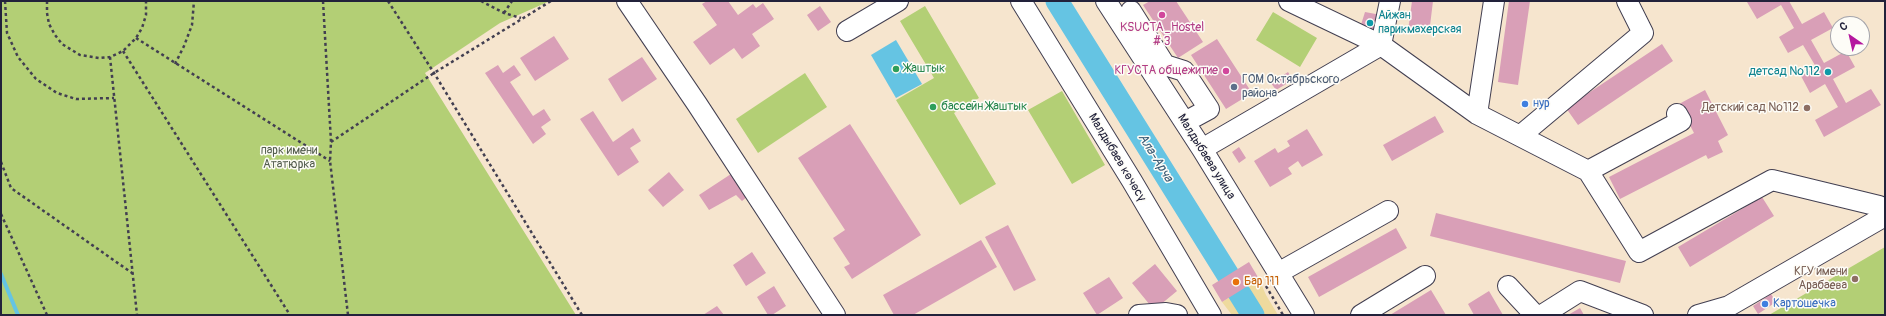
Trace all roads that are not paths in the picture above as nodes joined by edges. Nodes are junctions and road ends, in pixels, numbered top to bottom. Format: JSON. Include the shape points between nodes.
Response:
{"nodes":[{"id":1,"x":627,"y":1,"type":"edge"},
{"id":2,"x":898,"y":1,"type":"edge"},
{"id":3,"x":1021,"y":1,"type":"edge"},
{"id":4,"x":1106,"y":1,"type":"edge"},
{"id":5,"x":1390,"y":1,"type":"edge"},
{"id":6,"x":1494,"y":1,"type":"edge"},
{"id":7,"x":1627,"y":1,"type":"edge"},
{"id":8,"x":1300,"y":4,"type":"edge"},
{"id":9,"x":1131,"y":11,"type":"dead end"},
{"id":10,"x":847,"y":32,"type":"dead end"},
{"id":11,"x":1381,"y":45,"type":"junction"},
{"id":12,"x":1477,"y":114,"type":"junction"},
{"id":13,"x":1677,"y":114,"type":"dead end"},
{"id":14,"x":1184,"y":122,"type":"junction"},
{"id":15,"x":1520,"y":136,"type":"junction"},
{"id":16,"x":1202,"y":149,"type":"junction"},
{"id":17,"x":1588,"y":171,"type":"junction"},
{"id":18,"x":1388,"y":211,"type":"dead end"},
{"id":19,"x":1882,"y":211,"type":"edge"},
{"id":20,"x":1278,"y":273,"type":"junction"},
{"id":21,"x":1425,"y":276,"type":"dead end"},
{"id":22,"x":1508,"y":286,"type":"dead end"},
{"id":23,"x":1207,"y":309,"type":"edge"},
{"id":24,"x":1732,"y":310,"type":"edge"},
{"id":25,"x":835,"y":315,"type":"edge"},
{"id":26,"x":1139,"y":315,"type":"edge"},
{"id":27,"x":1177,"y":315,"type":"edge"},
{"id":28,"x":1187,"y":315,"type":"edge"},
{"id":29,"x":1304,"y":315,"type":"edge"},
{"id":30,"x":1361,"y":315,"type":"edge"},
{"id":31,"x":1535,"y":315,"type":"edge"},
{"id":32,"x":1542,"y":315,"type":"edge"},
{"id":33,"x":1643,"y":315,"type":"edge"},
{"id":34,"x":1698,"y":315,"type":"edge"}],
"edges":[{"from":1,"to":25,"type":"street"},
{"from":2,"to":10,"type":"street"},
{"from":3,"to":23,"type":"street","name":"Малдыбаев көчөсү"},
{"from":4,"to":14,"type":"street","name":"Малдыбаева улица"},
{"from":5,"to":11,"type":"street"},
{"from":6,"to":12,"type":"street"},
{"from":7,"to":15,"type":"street","via":[[1643,33]]},
{"from":8,"to":11,"type":"street"},
{"from":9,"to":14,"type":"street","via":[[1165,65],[1184,71],[1210,109]]},
{"from":11,"to":12,"type":"street"},
{"from":11,"to":16,"type":"street"},
{"from":12,"to":15,"type":"street"},
{"from":13,"to":17,"type":"street","via":[[1681,121]]},
{"from":14,"to":16,"type":"street","name":"Малдыбаева улица"},
{"from":15,"to":17,"type":"street"},
{"from":16,"to":20,"type":"street","name":"Малдыбаева улица"},
{"from":17,"to":19,"type":"street","via":[[1639,252],[1772,180]]},
{"from":18,"to":20,"type":"street"},
{"from":19,"to":24,"type":"street"},
{"from":20,"to":29,"type":"street","name":"Малдыбаева улица"},
{"from":21,"to":30,"type":"street"},
{"from":22,"to":31,"type":"street"},
{"from":23,"to":28,"type":"street"},
{"from":24,"to":34,"type":"street"},
{"from":26,"to":27,"type":"street"},
{"from":32,"to":33,"type":"street","via":[[1580,291]]}]}
